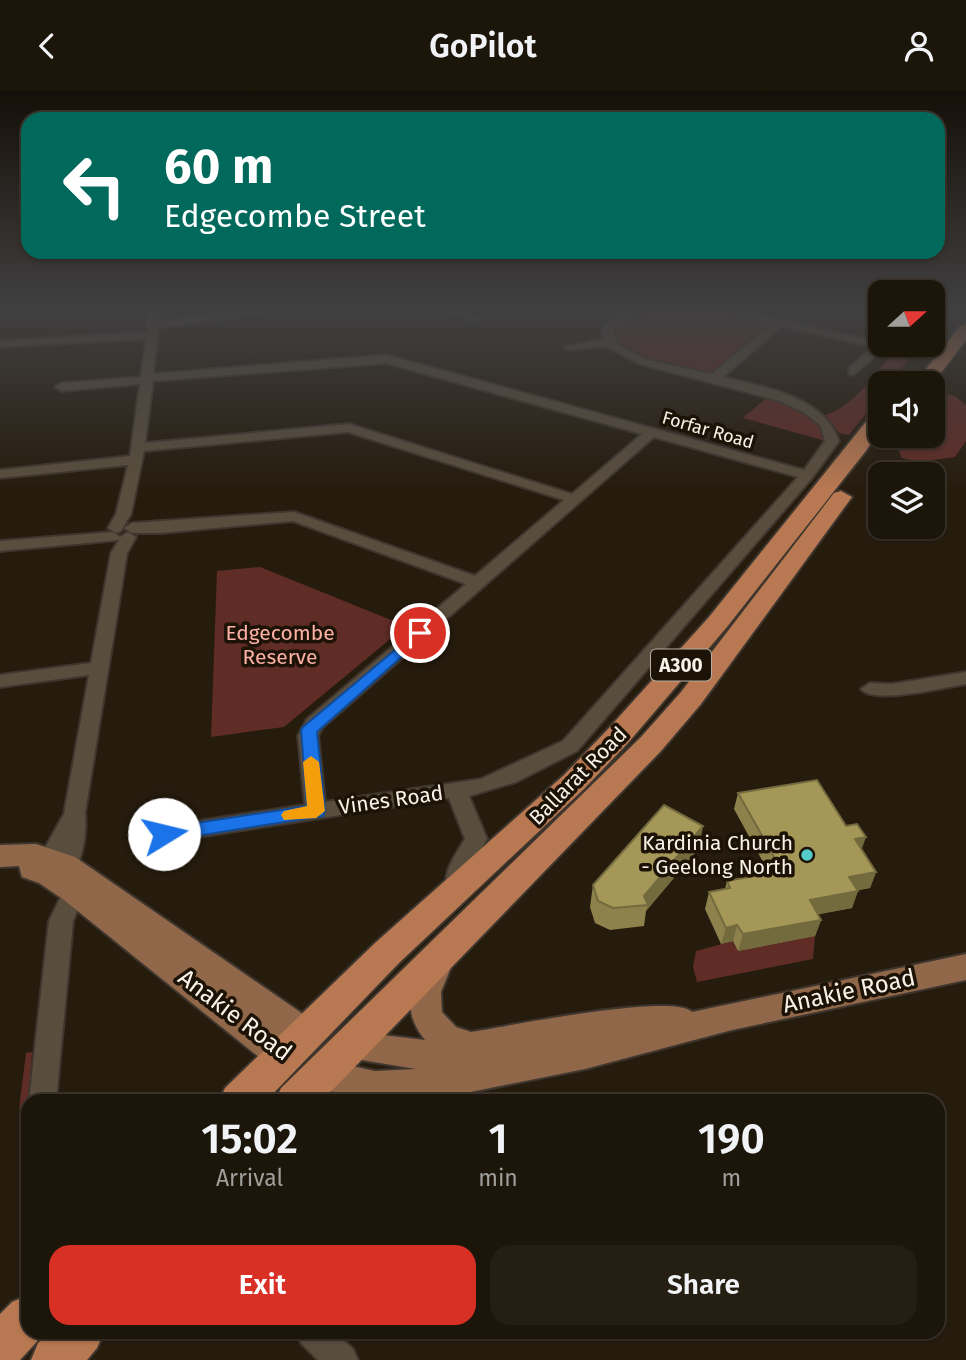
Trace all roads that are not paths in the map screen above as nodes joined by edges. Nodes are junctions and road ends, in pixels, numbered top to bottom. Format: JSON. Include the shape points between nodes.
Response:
{"nodes":[{"id":1,"x":147,"y":370,"type":"edge"},
{"id":2,"x":244,"y":370,"type":"edge"},
{"id":3,"x":426,"y":370,"type":"edge"},
{"id":4,"x":676,"y":370,"type":"edge"},
{"id":5,"x":723,"y":370,"type":"edge"},
{"id":6,"x":146,"y":379,"type":"junction"},
{"id":7,"x":713,"y":379,"type":"junction"},
{"id":8,"x":61,"y":387,"type":"dead end"},
{"id":9,"x":652,"y":432,"type":"junction"},
{"id":10,"x":868,"y":434,"type":"edge"},
{"id":11,"x":877,"y":448,"type":"edge"},
{"id":12,"x":136,"y":454,"type":"junction"},
{"id":13,"x":0,"y":474,"type":"edge"},
{"id":14,"x":807,"y":475,"type":"junction"},
{"id":15,"x":574,"y":499,"type":"junction"},
{"id":16,"x":126,"y":511,"type":"joint"},
{"id":17,"x":160,"y":529,"type":"joint"},
{"id":18,"x":122,"y":535,"type":"junction"},
{"id":19,"x":0,"y":546,"type":"edge"},
{"id":20,"x":478,"y":583,"type":"junction"},
{"id":21,"x":98,"y":668,"type":"junction"},
{"id":22,"x":966,"y":678,"type":"edge"},
{"id":23,"x":0,"y":681,"type":"edge"},
{"id":24,"x":870,"y":689,"type":"dead end"},
{"id":25,"x":502,"y":780,"type":"joint"},
{"id":26,"x":456,"y":791,"type":"junction"},
{"id":27,"x":316,"y":811,"type":"junction"},
{"id":28,"x":159,"y":835,"type":"dead end"},
{"id":29,"x":0,"y":856,"type":"edge"},
{"id":30,"x":0,"y":867,"type":"edge"},
{"id":31,"x":56,"y":873,"type":"junction"},
{"id":32,"x":457,"y":890,"type":"junction"},
{"id":33,"x":444,"y":949,"type":"junction"},
{"id":34,"x":966,"y":967,"type":"edge"},
{"id":35,"x":732,"y":1016,"type":"junction"},
{"id":36,"x":293,"y":1044,"type":"junction"},
{"id":37,"x":349,"y":1046,"type":"junction"},
{"id":38,"x":473,"y":1048,"type":"junction"},
{"id":39,"x":308,"y":1087,"type":"edge"},
{"id":40,"x":43,"y":1094,"type":"edge"},
{"id":41,"x":246,"y":1094,"type":"edge"},
{"id":42,"x":21,"y":1325,"type":"edge"},
{"id":43,"x":75,"y":1339,"type":"edge"},
{"id":44,"x":320,"y":1339,"type":"edge"},
{"id":45,"x":0,"y":1346,"type":"edge"},
{"id":46,"x":55,"y":1360,"type":"edge"},
{"id":47,"x":342,"y":1360,"type":"edge"}],
"edges":[{"from":1,"to":6,"type":"street"},
{"from":2,"to":6,"type":"street","name":"Forfar Road"},
{"from":3,"to":9,"type":"street","name":"Forfar Road"},
{"from":4,"to":7,"type":"street"},
{"from":5,"to":7,"type":"street"},
{"from":6,"to":8,"type":"street","name":"Forfar Road","via":[[84,389]]},
{"from":6,"to":12,"type":"street"},
{"from":7,"to":14,"type":"street","name":"Ballarat Road","via":[[781,396],[822,417],[833,433],[832,443]]},
{"from":9,"to":14,"type":"street","name":"Forfar Road"},
{"from":9,"to":15,"type":"street"},
{"from":10,"to":32,"type":"highway","name":"Ballarat Road","number":"A300","via":[[647,706],[575,782]]},
{"from":11,"to":33,"type":"highway","name":"Ballarat Road","number":"A300","via":[[691,698],[600,797]]},
{"from":12,"to":13,"type":"street"},
{"from":12,"to":15,"type":"street","via":[[349,428]]},
{"from":12,"to":16,"type":"street"},
{"from":14,"to":25,"type":"street","name":"Ballarat Road","via":[[570,746]]},
{"from":15,"to":20,"type":"street"},
{"from":16,"to":18,"type":"street"},
{"from":17,"to":18,"type":"street"},
{"from":17,"to":20,"type":"street","via":[[294,516]]},
{"from":18,"to":19,"type":"street"},
{"from":18,"to":21,"type":"street"},
{"from":20,"to":27,"type":"street","via":[[311,727],[308,739]]},
{"from":21,"to":23,"type":"street"},
{"from":21,"to":31,"type":"street","via":[[74,813],[74,844]]},
{"from":22,"to":24,"type":"street"},
{"from":25,"to":26,"type":"street","name":"Vines Road"},
{"from":26,"to":27,"type":"street","name":"Vines Road"},
{"from":26,"to":32,"type":"street","name":"Vines Road","via":[[476,839],[458,871]]},
{"from":27,"to":28,"type":"street","name":"Vines Road"},
{"from":29,"to":31,"type":"main road","via":[[28,855]]},
{"from":30,"to":31,"type":"main road"},
{"from":31,"to":36,"type":"main road","name":"Anakie Road"},
{"from":31,"to":40,"type":"street","via":[[61,921]]},
{"from":32,"to":36,"type":"highway","name":"Ballarat Road","number":"A300"},
{"from":33,"to":37,"type":"highway","name":"Ballarat Road","number":"A300"},
{"from":33,"to":38,"type":"main road","via":[[426,989],[426,1013],[448,1040]]},
{"from":34,"to":35,"type":"main road","name":"Anakie Road"},
{"from":35,"to":38,"type":"main road","name":"Anakie Road","via":[[617,1023]]},
{"from":35,"to":39,"type":"main road","name":"Anakie Road","via":[[585,1054],[411,1087]]},
{"from":36,"to":37,"type":"highway","name":"Anakie Road"},
{"from":36,"to":39,"type":"highway","name":"Anakie Road"},
{"from":36,"to":41,"type":"highway","name":"Ballarat Road","number":"A300"},
{"from":37,"to":38,"type":"main road","name":"Anakie Road","via":[[424,1055]]},
{"from":37,"to":39,"type":"highway","name":"Ballarat Road","number":"A300"},
{"from":42,"to":45,"type":"highway"},
{"from":43,"to":46,"type":"highway"},
{"from":44,"to":47,"type":"street"}]}
